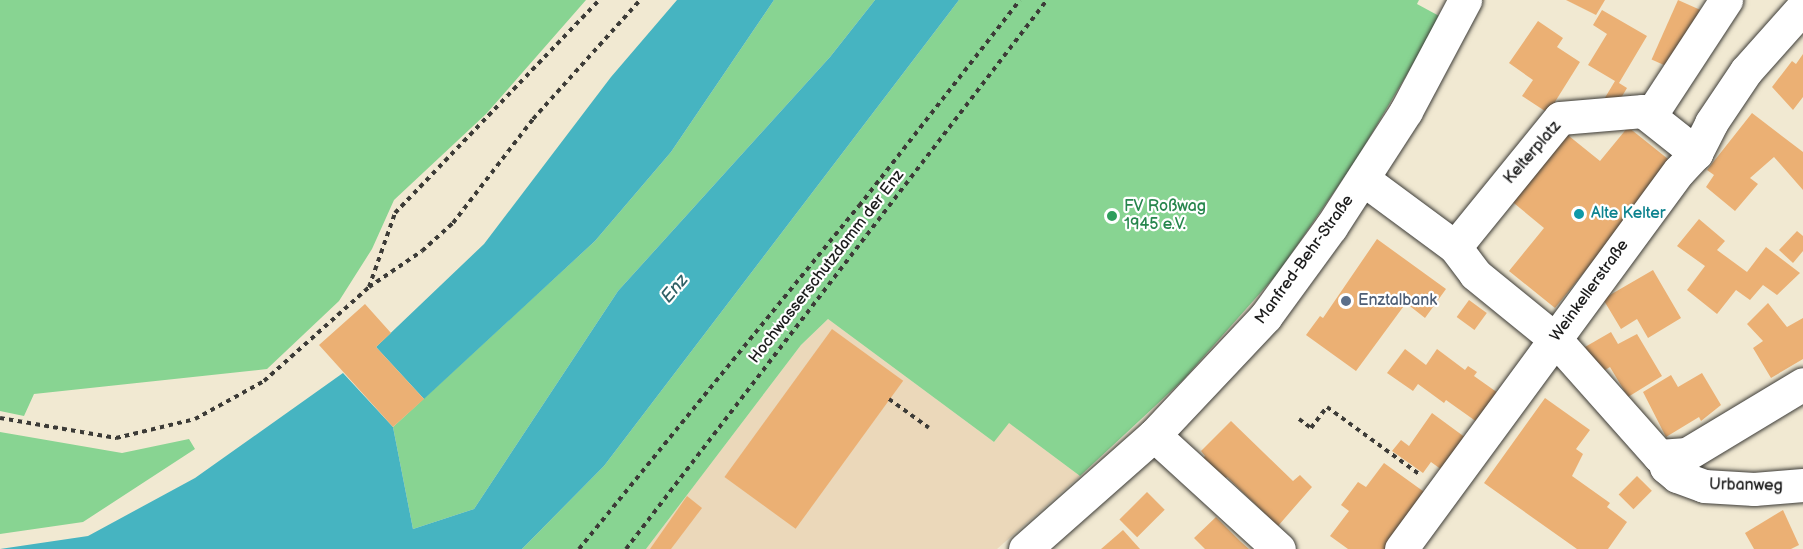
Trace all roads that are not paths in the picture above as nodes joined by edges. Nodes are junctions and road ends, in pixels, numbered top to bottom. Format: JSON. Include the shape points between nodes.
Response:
{"nodes":[{"id":1,"x":1465,"y":0,"type":"edge"},
{"id":2,"x":1726,"y":0,"type":"edge"},
{"id":3,"x":1803,"y":7,"type":"edge"},
{"id":4,"x":1650,"y":116,"type":"junction"},
{"id":5,"x":1696,"y":153,"type":"junction"},
{"id":6,"x":1363,"y":180,"type":"junction"},
{"id":7,"x":1455,"y":247,"type":"junction"},
{"id":8,"x":1555,"y":339,"type":"junction"},
{"id":9,"x":1803,"y":384,"type":"edge"},
{"id":10,"x":1154,"y":435,"type":"junction"},
{"id":11,"x":1667,"y":458,"type":"junction"},
{"id":12,"x":1803,"y":485,"type":"edge"},
{"id":13,"x":1044,"y":543,"type":"edge"},
{"id":14,"x":1279,"y":549,"type":"edge"},
{"id":15,"x":1401,"y":549,"type":"edge"}],
"edges":[{"from":1,"to":6,"type":"street","name":"Manfred-Behr-Straße","via":[[1406,111]]},
{"from":2,"to":4,"type":"street"},
{"from":3,"to":5,"type":"street","name":"Weinkellerstraße","via":[[1734,88]]},
{"from":4,"to":5,"type":"street"},
{"from":4,"to":7,"type":"street","name":"Kelterplatz","via":[[1643,111],[1560,118]]},
{"from":5,"to":8,"type":"street","name":"Weinkellerstraße"},
{"from":6,"to":7,"type":"street"},
{"from":6,"to":10,"type":"street","name":"Manfred-Behr-Straße","via":[[1266,316]]},
{"from":7,"to":8,"type":"street","via":[[1475,274]]},
{"from":8,"to":11,"type":"street","via":[[1651,451]]},
{"from":8,"to":15,"type":"street","name":"Weinkellerstraße"},
{"from":9,"to":11,"type":"street","via":[[1687,454]]},
{"from":10,"to":13,"type":"street","name":"Manfred-Behr-Straße"},
{"from":10,"to":14,"type":"street"},
{"from":11,"to":12,"type":"street","name":"Urbanweg","via":[[1666,467],[1677,476],[1704,486],[1754,489]]}]}
